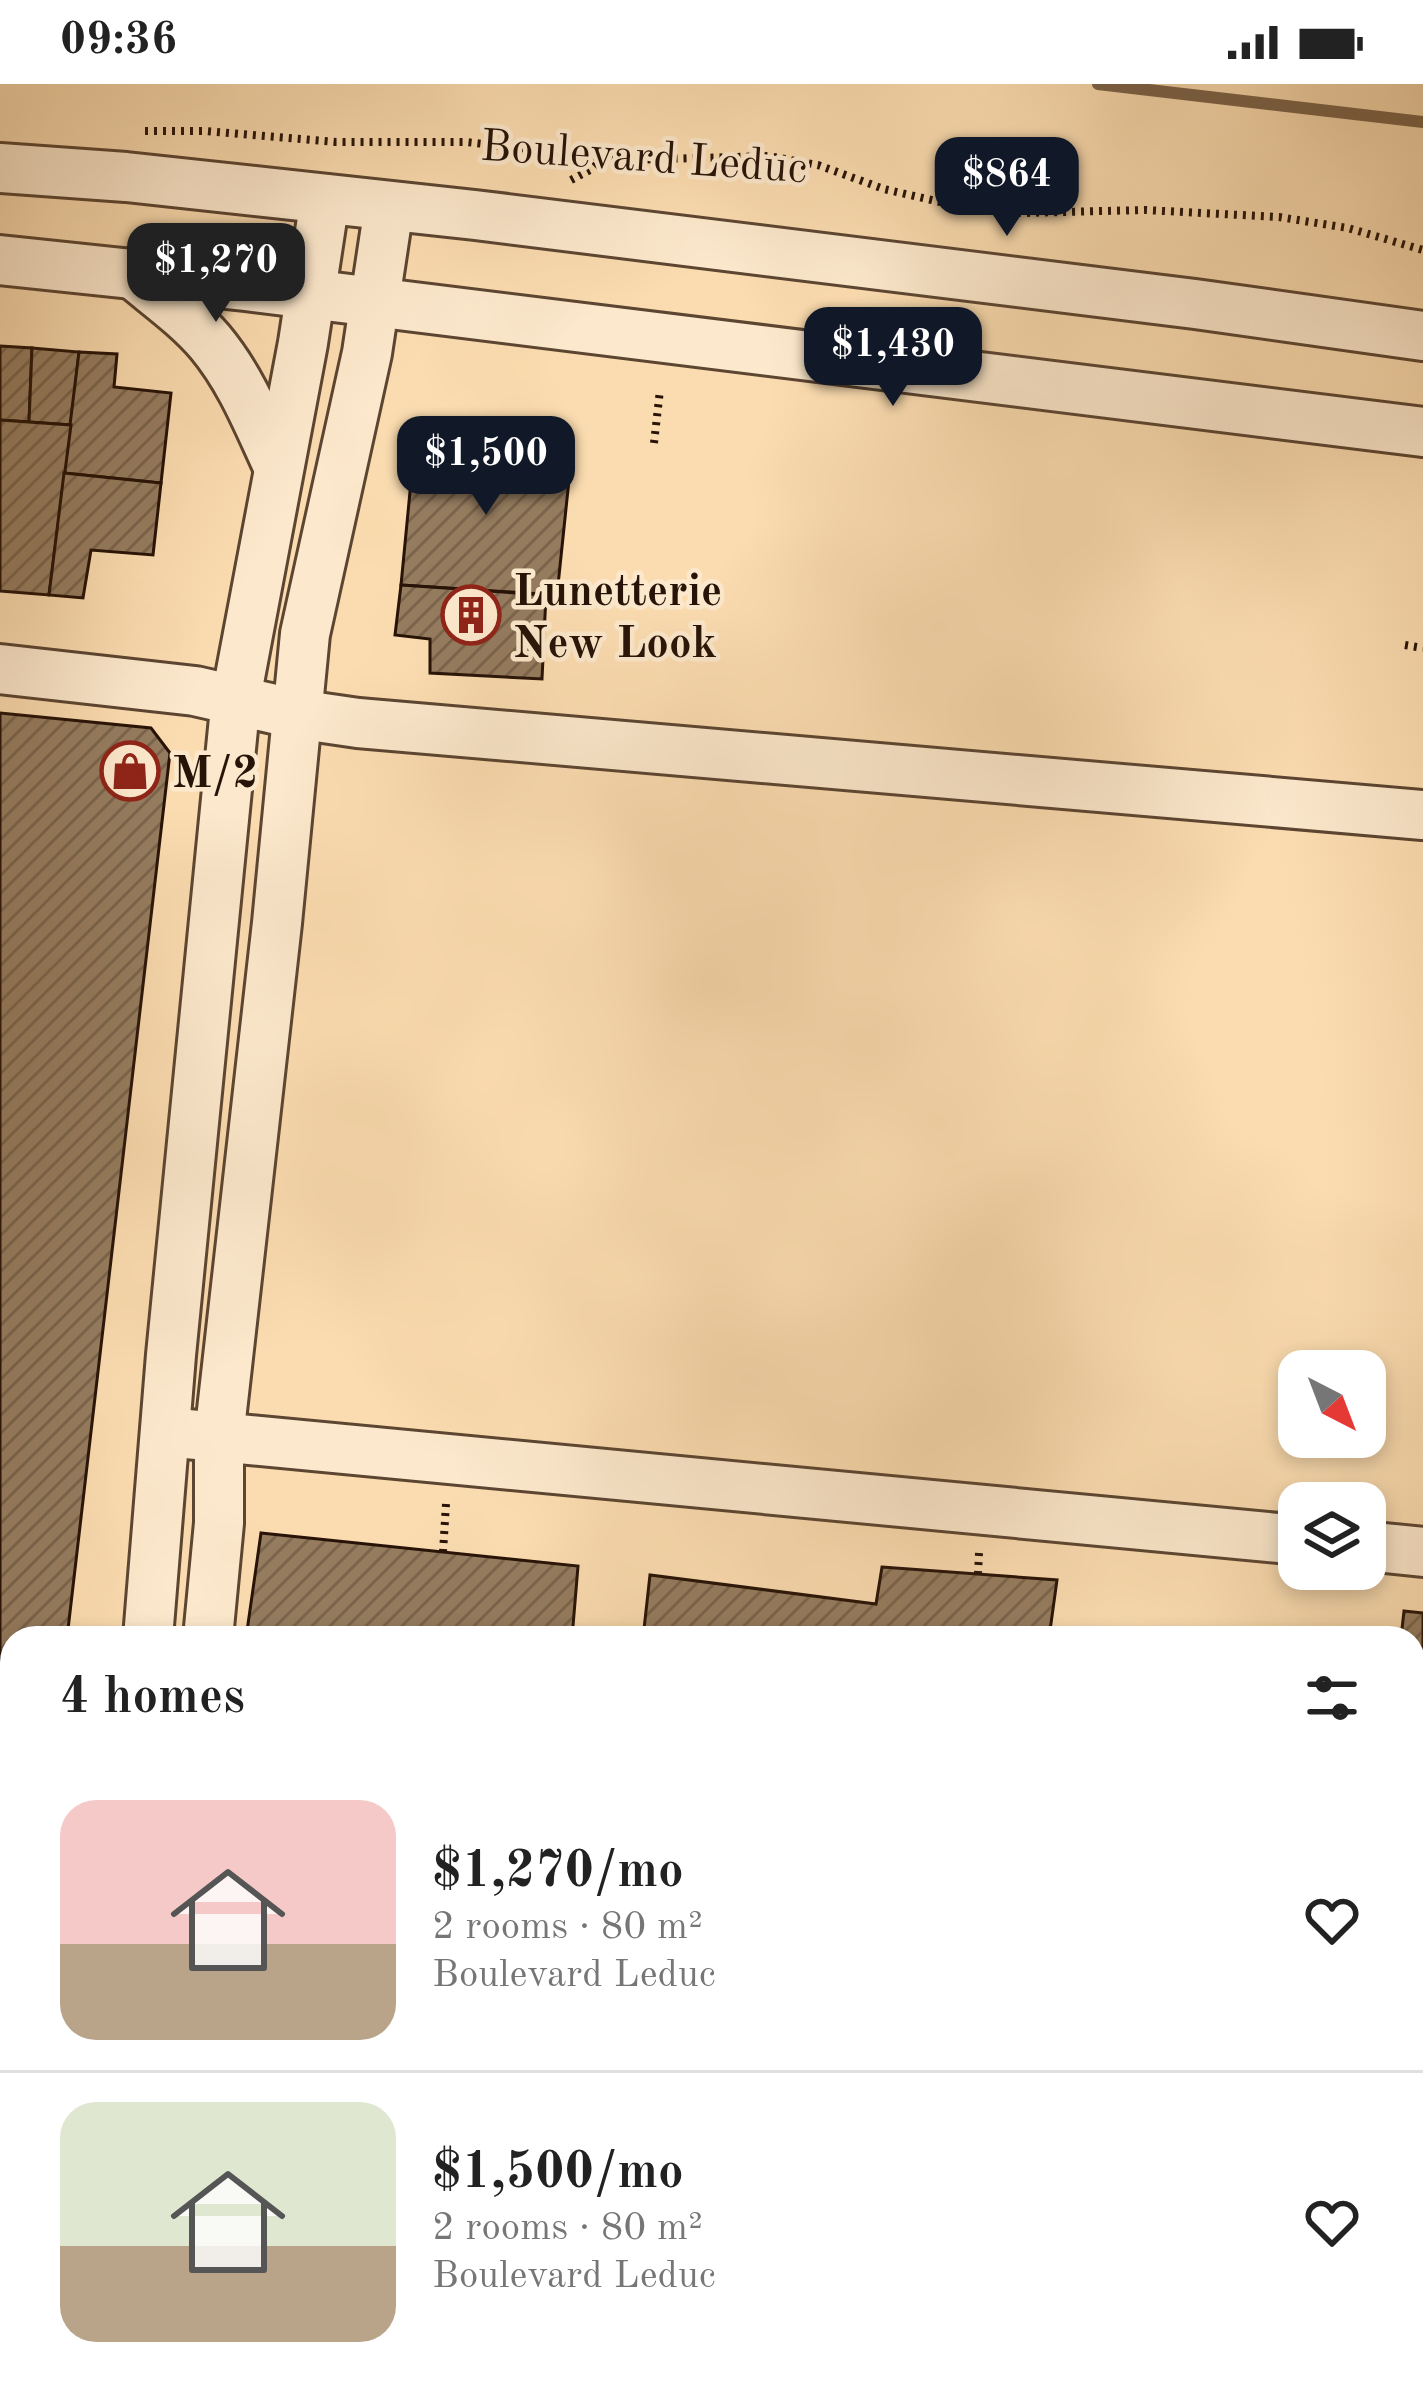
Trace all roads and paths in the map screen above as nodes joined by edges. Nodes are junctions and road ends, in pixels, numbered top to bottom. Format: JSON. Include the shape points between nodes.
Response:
{"nodes":[{"id":1,"x":129,"y":131,"type":"dead end"},
{"id":2,"x":0,"y":168,"type":"edge"},
{"id":3,"x":325,"y":199,"type":"junction"},
{"id":4,"x":388,"y":207,"type":"junction"},
{"id":5,"x":1423,"y":250,"type":"edge"},
{"id":6,"x":0,"y":260,"type":"edge"},
{"id":7,"x":132,"y":273,"type":"junction"},
{"id":8,"x":311,"y":294,"type":"junction"},
{"id":9,"x":374,"y":302,"type":"junction"},
{"id":10,"x":1423,"y":336,"type":"edge"},
{"id":11,"x":660,"y":390,"type":"dead end"},
{"id":12,"x":1423,"y":433,"type":"edge"},
{"id":13,"x":654,"y":443,"type":"dead end"},
{"id":14,"x":278,"y":466,"type":"junction"},
{"id":15,"x":1405,"y":645,"type":"dead end"},
{"id":16,"x":1423,"y":648,"type":"edge"},
{"id":17,"x":0,"y":669,"type":"edge"},
{"id":18,"x":236,"y":698,"type":"junction"},
{"id":19,"x":296,"y":714,"type":"junction"},
{"id":20,"x":1423,"y":815,"type":"edge"},
{"id":21,"x":164,"y":1432,"type":"junction"},
{"id":22,"x":219,"y":1437,"type":"junction"},
{"id":23,"x":446,"y":1504,"type":"dead end"},
{"id":24,"x":1278,"y":1538,"type":"edge"},
{"id":25,"x":1386,"y":1548,"type":"edge"},
{"id":26,"x":443,"y":1552,"type":"dead end"},
{"id":27,"x":1423,"y":1552,"type":"edge"},
{"id":28,"x":149,"y":1626,"type":"edge"},
{"id":29,"x":209,"y":1626,"type":"edge"}],
"edges":[{"from":1,"to":5,"type":"path","name":"Boulevard Leduc","via":[[466,142],[627,160],[769,156],[966,208],[1279,217]]},
{"from":2,"to":3,"type":"street","name":"Boulevard Leduc"},
{"from":3,"to":4,"type":"street","name":"Boulevard Leduc"},
{"from":3,"to":8,"type":"street"},
{"from":4,"to":9,"type":"street"},
{"from":4,"to":10,"type":"street","name":"Boulevard Leduc"},
{"from":6,"to":7,"type":"street"},
{"from":7,"to":8,"type":"street"},
{"from":7,"to":14,"type":"street","via":[[222,357]]},
{"from":8,"to":9,"type":"street"},
{"from":8,"to":14,"type":"street"},
{"from":9,"to":12,"type":"street"},
{"from":9,"to":19,"type":"street","via":[[305,634]]},
{"from":11,"to":13,"type":"path"},
{"from":14,"to":18,"type":"street"},
{"from":15,"to":16,"type":"path"},
{"from":17,"to":18,"type":"street"},
{"from":18,"to":19,"type":"street"},
{"from":18,"to":21,"type":"street"},
{"from":19,"to":20,"type":"street"},
{"from":19,"to":22,"type":"street"},
{"from":21,"to":22,"type":"street"},
{"from":21,"to":28,"type":"street"},
{"from":22,"to":24,"type":"street"},
{"from":22,"to":29,"type":"street"},
{"from":23,"to":26,"type":"path"},
{"from":25,"to":27,"type":"street"}]}
